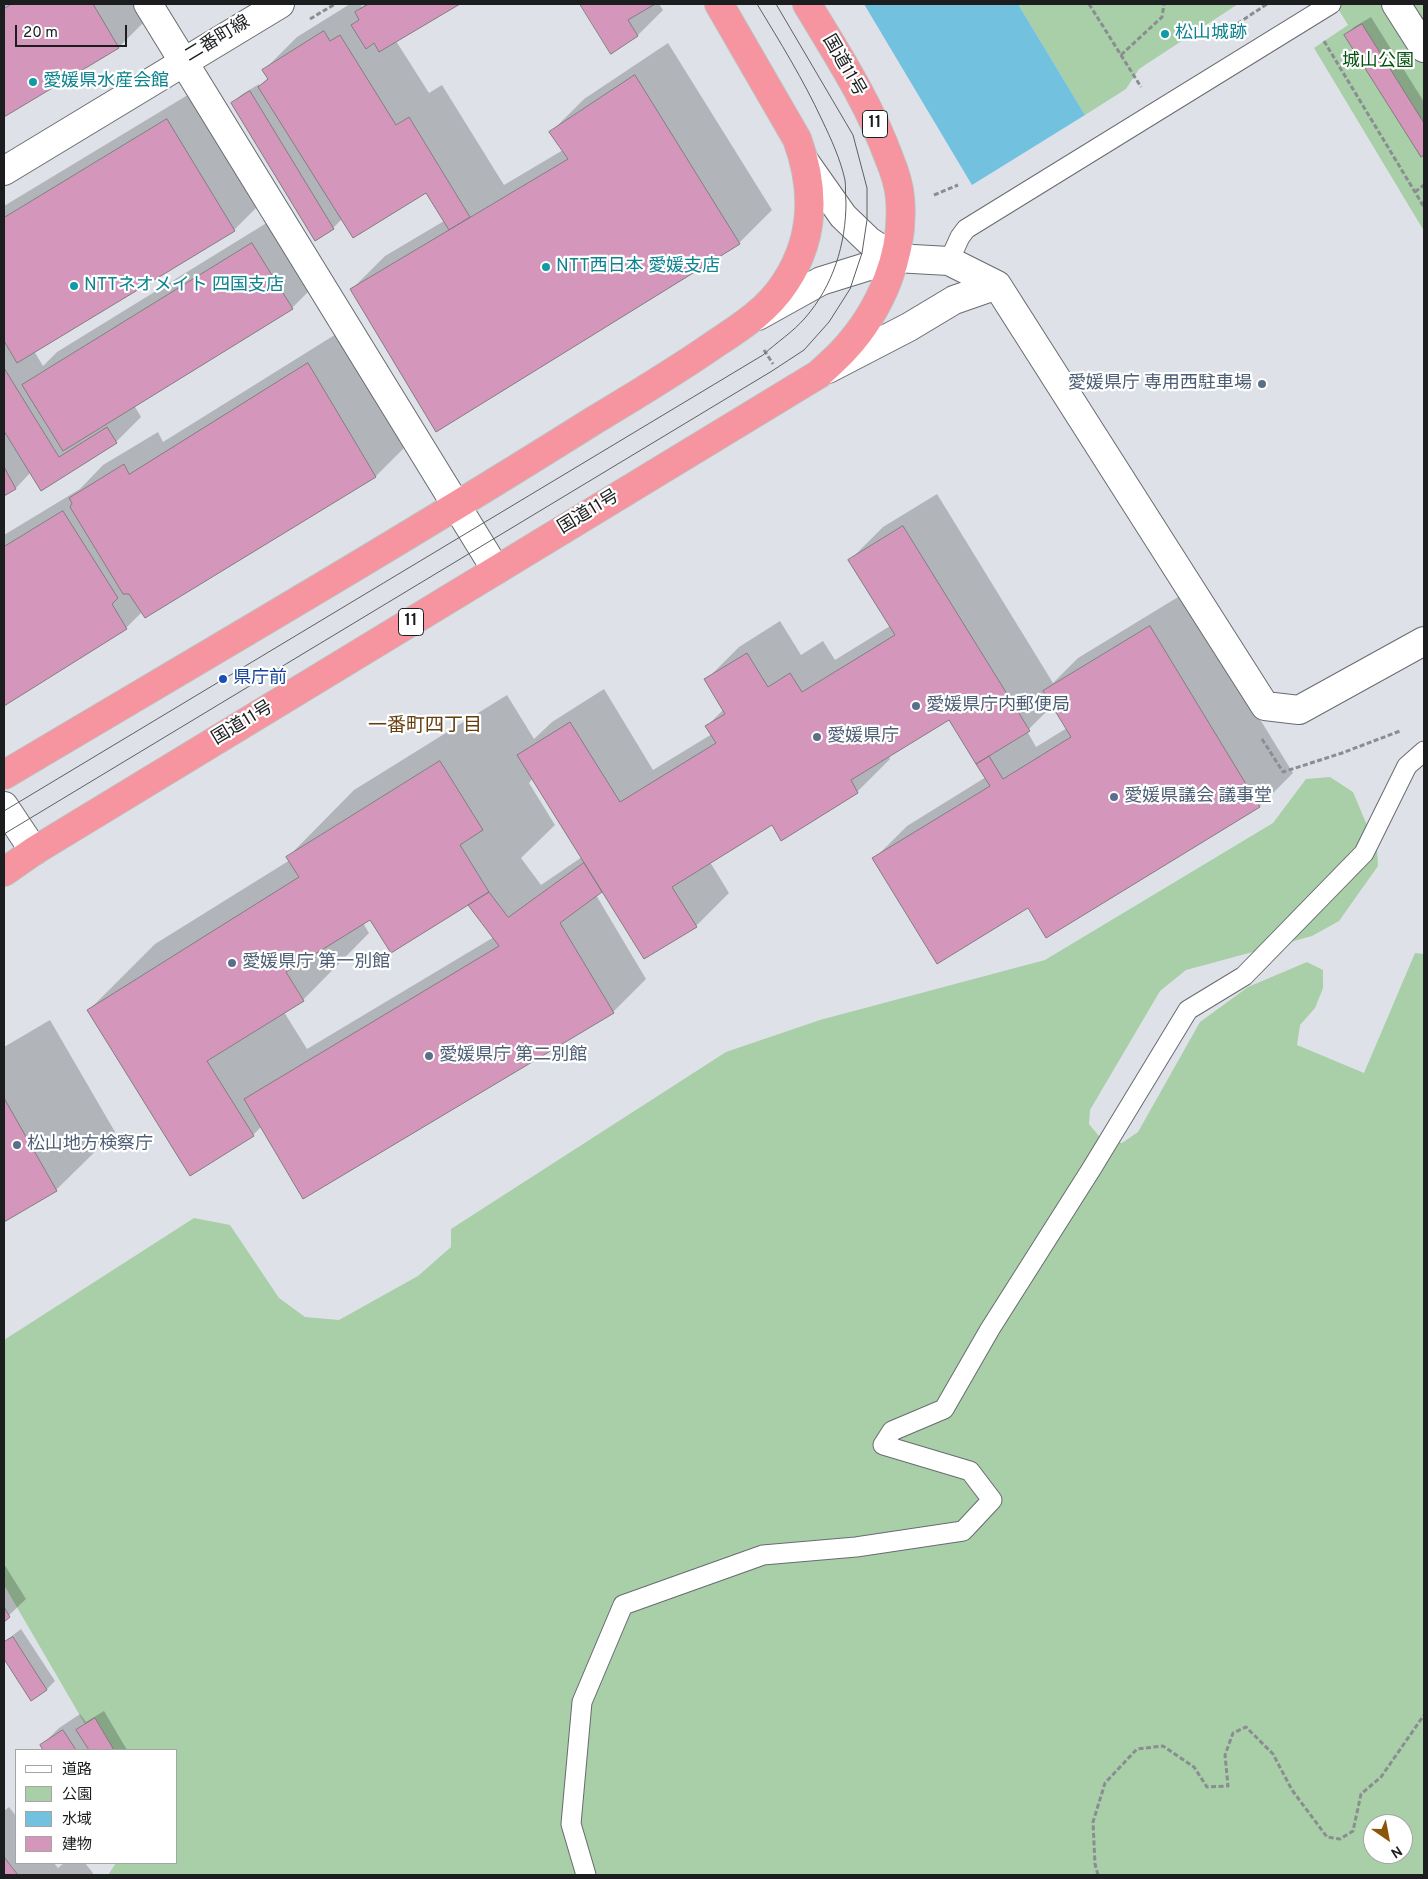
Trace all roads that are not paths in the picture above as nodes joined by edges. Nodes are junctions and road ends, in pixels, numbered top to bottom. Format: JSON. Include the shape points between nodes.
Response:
{"nodes":[{"id":1,"x":148,"y":4,"type":"edge"},
{"id":2,"x":280,"y":4,"type":"edge"},
{"id":3,"x":719,"y":4,"type":"edge"},
{"id":4,"x":807,"y":4,"type":"edge"},
{"id":5,"x":1331,"y":4,"type":"edge"},
{"id":6,"x":1396,"y":4,"type":"edge"},
{"id":7,"x":1424,"y":48,"type":"edge"},
{"id":8,"x":182,"y":62,"type":"junction"},
{"id":9,"x":806,"y":162,"type":"junction"},
{"id":10,"x":4,"y":171,"type":"edge"},
{"id":11,"x":894,"y":258,"type":"junction"},
{"id":12,"x":949,"y":261,"type":"junction"},
{"id":13,"x":997,"y":285,"type":"junction"},
{"id":14,"x":748,"y":322,"type":"junction"},
{"id":15,"x":819,"y":374,"type":"junction"},
{"id":16,"x":457,"y":506,"type":"junction"},
{"id":17,"x":496,"y":570,"type":"junction"},
{"id":18,"x":1424,"y":641,"type":"edge"},
{"id":19,"x":1424,"y":751,"type":"edge"},
{"id":20,"x":4,"y":775,"type":"edge"},
{"id":21,"x":4,"y":806,"type":"edge"},
{"id":22,"x":34,"y":851,"type":"junction"},
{"id":23,"x":4,"y":872,"type":"edge"},
{"id":24,"x":586,"y":1875,"type":"edge"}],
"edges":[{"from":1,"to":8,"type":"street"},
{"from":2,"to":8,"type":"street","name":"二番町線"},
{"from":3,"to":9,"type":"highway","via":[[797,138]]},
{"from":4,"to":11,"type":"highway","name":"国道11号","number":"11","via":[[867,106],[892,166],[900,202],[901,231]]},
{"from":5,"to":12,"type":"lane","via":[[966,229]]},
{"from":6,"to":7,"type":"street"},
{"from":8,"to":10,"type":"street","name":"二番町線"},
{"from":8,"to":16,"type":"street"},
{"from":9,"to":11,"type":"street","via":[[844,216],[869,241]]},
{"from":9,"to":14,"type":"highway","via":[[810,213],[797,262],[769,304]]},
{"from":11,"to":12,"type":"street"},
{"from":11,"to":14,"type":"street","via":[[821,281]]},
{"from":11,"to":15,"type":"highway","name":"国道11号","number":"11","via":[[882,295],[865,324],[844,351]]},
{"from":12,"to":13,"type":"street"},
{"from":13,"to":15,"type":"street","via":[[954,300]]},
{"from":13,"to":18,"type":"street","via":[[1265,706],[1300,710]]},
{"from":14,"to":16,"type":"highway"},
{"from":15,"to":17,"type":"highway","name":"国道11号","number":"11"},
{"from":16,"to":17,"type":"street"},
{"from":16,"to":20,"type":"highway"},
{"from":17,"to":22,"type":"highway","name":"国道11号","number":"11"},
{"from":19,"to":24,"type":"lane","via":[[1407,766],[1364,853],[1244,976],[1188,1010],[944,1409],[892,1431],[883,1445],[970,1471],[992,1500],[963,1531],[763,1555],[624,1605],[582,1702],[571,1824]]},
{"from":21,"to":22,"type":"street"},
{"from":22,"to":23,"type":"highway","name":"国道11号","number":"11"}]}
